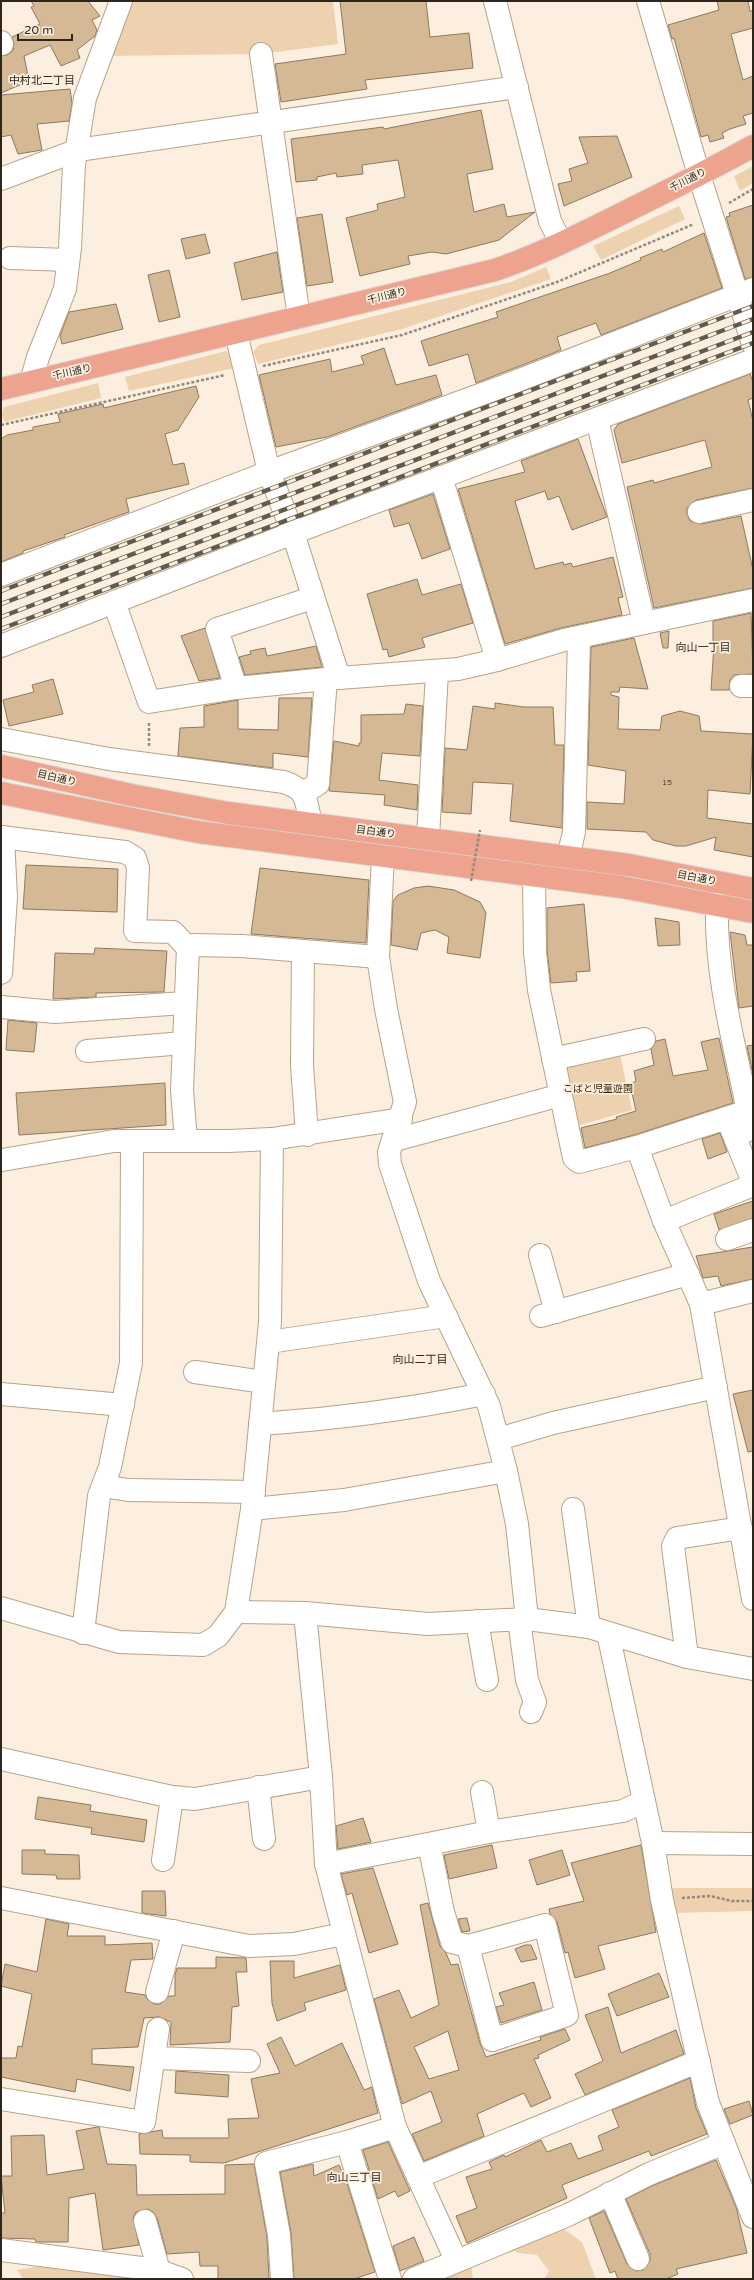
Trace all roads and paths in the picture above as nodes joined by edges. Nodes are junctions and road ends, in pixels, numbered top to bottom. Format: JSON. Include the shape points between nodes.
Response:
{"nodes":[{"id":1,"x":121,"y":1,"type":"edge"},
{"id":2,"x":495,"y":1,"type":"edge"},
{"id":3,"x":648,"y":1,"type":"edge"},
{"id":4,"x":261,"y":54,"type":"dead end"},
{"id":5,"x":517,"y":87,"type":"junction"},
{"id":6,"x":271,"y":123,"type":"junction"},
{"id":7,"x":753,"y":146,"type":"edge"},
{"id":8,"x":78,"y":150,"type":"junction"},
{"id":9,"x":699,"y":175,"type":"junction"},
{"id":10,"x":1,"y":179,"type":"edge"},
{"id":11,"x":753,"y":189,"type":"edge"},
{"id":12,"x":712,"y":217,"type":"junction"},
{"id":13,"x":561,"y":243,"type":"junction"},
{"id":14,"x":10,"y":258,"type":"dead end"},
{"id":15,"x":68,"y":260,"type":"junction"},
{"id":16,"x":745,"y":292,"type":"edge"},
{"id":17,"x":299,"y":317,"type":"junction"},
{"id":18,"x":236,"y":333,"type":"junction"},
{"id":19,"x":753,"y":344,"type":"edge"},
{"id":20,"x":753,"y":360,"type":"edge"},
{"id":21,"x":246,"y":370,"type":"junction"},
{"id":22,"x":31,"y":382,"type":"junction"},
{"id":23,"x":1,"y":389,"type":"edge"},
{"id":24,"x":597,"y":419,"type":"junction"},
{"id":25,"x":1,"y":425,"type":"edge"},
{"id":26,"x":270,"y":472,"type":"junction"},
{"id":27,"x":441,"y":477,"type":"junction"},
{"id":28,"x":753,"y":500,"type":"edge"},
{"id":29,"x":699,"y":512,"type":"dead end"},
{"id":30,"x":293,"y":533,"type":"junction"},
{"id":31,"x":1,"y":575,"type":"edge"},
{"id":32,"x":312,"y":598,"type":"junction"},
{"id":33,"x":753,"y":600,"type":"edge"},
{"id":34,"x":114,"y":602,"type":"junction"},
{"id":35,"x":644,"y":624,"type":"junction"},
{"id":36,"x":579,"y":638,"type":"junction"},
{"id":37,"x":1,"y":646,"type":"edge"},
{"id":38,"x":497,"y":660,"type":"junction"},
{"id":39,"x":437,"y":672,"type":"junction"},
{"id":40,"x":332,"y":678,"type":"junction"},
{"id":41,"x":236,"y":688,"type":"junction"},
{"id":42,"x":149,"y":702,"type":"junction"},
{"id":43,"x":1,"y":739,"type":"edge"},
{"id":44,"x":148,"y":764,"type":"junction"},
{"id":45,"x":1,"y":766,"type":"edge"},
{"id":46,"x":1,"y":793,"type":"edge"},
{"id":47,"x":303,"y":793,"type":"junction"},
{"id":48,"x":311,"y":823,"type":"junction"},
{"id":49,"x":480,"y":830,"type":"dead end"},
{"id":50,"x":2,"y":837,"type":"edge"},
{"id":51,"x":428,"y":838,"type":"junction"},
{"id":52,"x":383,"y":856,"type":"junction"},
{"id":53,"x":568,"y":857,"type":"junction"},
{"id":54,"x":534,"y":877,"type":"junction"},
{"id":55,"x":471,"y":881,"type":"dead end"},
{"id":56,"x":753,"y":889,"type":"edge"},
{"id":57,"x":717,"y":904,"type":"junction"},
{"id":58,"x":753,"y":912,"type":"edge"},
{"id":59,"x":188,"y":948,"type":"junction"},
{"id":60,"x":303,"y":951,"type":"junction"},
{"id":61,"x":378,"y":957,"type":"junction"},
{"id":62,"x":1,"y":973,"type":"edge"},
{"id":63,"x":184,"y":1003,"type":"junction"},
{"id":64,"x":1,"y":1007,"type":"edge"},
{"id":65,"x":644,"y":1039,"type":"dead end"},
{"id":66,"x":184,"y":1043,"type":"junction"},
{"id":67,"x":87,"y":1051,"type":"dead end"},
{"id":68,"x":553,"y":1059,"type":"junction"},
{"id":69,"x":561,"y":1095,"type":"junction"},
{"id":70,"x":401,"y":1119,"type":"junction"},
{"id":71,"x":738,"y":1127,"type":"edge"},
{"id":72,"x":307,"y":1135,"type":"junction"},
{"id":73,"x":272,"y":1139,"type":"junction"},
{"id":74,"x":395,"y":1140,"type":"junction"},
{"id":75,"x":186,"y":1141,"type":"junction"},
{"id":76,"x":132,"y":1142,"type":"junction"},
{"id":77,"x":637,"y":1147,"type":"junction"},
{"id":78,"x":1,"y":1159,"type":"edge"},
{"id":79,"x":753,"y":1182,"type":"edge"},
{"id":80,"x":753,"y":1185,"type":"edge"},
{"id":81,"x":664,"y":1221,"type":"junction"},
{"id":82,"x":753,"y":1230,"type":"edge"},
{"id":83,"x":728,"y":1239,"type":"dead end"},
{"id":84,"x":540,"y":1255,"type":"dead end"},
{"id":85,"x":688,"y":1274,"type":"junction"},
{"id":86,"x":753,"y":1291,"type":"edge"},
{"id":87,"x":701,"y":1304,"type":"junction"},
{"id":88,"x":446,"y":1316,"type":"junction"},
{"id":89,"x":269,"y":1342,"type":"junction"},
{"id":90,"x":195,"y":1372,"type":"dead end"},
{"id":91,"x":264,"y":1382,"type":"junction"},
{"id":92,"x":716,"y":1387,"type":"junction"},
{"id":93,"x":1,"y":1394,"type":"edge"},
{"id":94,"x":484,"y":1394,"type":"junction"},
{"id":95,"x":123,"y":1405,"type":"junction"},
{"id":96,"x":260,"y":1424,"type":"junction"},
{"id":97,"x":499,"y":1439,"type":"junction"},
{"id":98,"x":506,"y":1471,"type":"junction"},
{"id":99,"x":103,"y":1486,"type":"junction"},
{"id":100,"x":253,"y":1500,"type":"junction"},
{"id":101,"x":573,"y":1509,"type":"dead end"},
{"id":102,"x":741,"y":1528,"type":"junction"},
{"id":103,"x":750,"y":1562,"type":"edge"},
{"id":104,"x":753,"y":1599,"type":"edge"},
{"id":105,"x":1,"y":1608,"type":"edge"},
{"id":106,"x":236,"y":1612,"type":"junction"},
{"id":107,"x":305,"y":1613,"type":"junction"},
{"id":108,"x":523,"y":1619,"type":"junction"},
{"id":109,"x":477,"y":1621,"type":"junction"},
{"id":110,"x":598,"y":1630,"type":"junction"},
{"id":111,"x":83,"y":1633,"type":"junction"},
{"id":112,"x":687,"y":1657,"type":"junction"},
{"id":113,"x":753,"y":1669,"type":"edge"},
{"id":114,"x":487,"y":1680,"type":"dead end"},
{"id":115,"x":531,"y":1712,"type":"dead end"},
{"id":116,"x":1,"y":1759,"type":"edge"},
{"id":117,"x":321,"y":1777,"type":"junction"},
{"id":118,"x":258,"y":1787,"type":"junction"},
{"id":119,"x":482,"y":1792,"type":"dead end"},
{"id":120,"x":172,"y":1797,"type":"junction"},
{"id":121,"x":644,"y":1801,"type":"junction"},
{"id":122,"x":489,"y":1832,"type":"junction"},
{"id":123,"x":264,"y":1839,"type":"dead end"},
{"id":124,"x":653,"y":1843,"type":"junction"},
{"id":125,"x":429,"y":1844,"type":"junction"},
{"id":126,"x":753,"y":1844,"type":"edge"},
{"id":127,"x":163,"y":1860,"type":"dead end"},
{"id":128,"x":326,"y":1864,"type":"junction"},
{"id":129,"x":1,"y":1898,"type":"edge"},
{"id":130,"x":662,"y":1900,"type":"junction"},
{"id":131,"x":753,"y":1900,"type":"edge"},
{"id":132,"x":174,"y":1930,"type":"junction"},
{"id":133,"x":343,"y":1934,"type":"junction"},
{"id":134,"x":468,"y":1946,"type":"junction"},
{"id":135,"x":157,"y":1992,"type":"dead end"},
{"id":136,"x":158,"y":2029,"type":"dead end"},
{"id":137,"x":154,"y":2058,"type":"junction"},
{"id":138,"x":249,"y":2061,"type":"dead end"},
{"id":139,"x":700,"y":2061,"type":"junction"},
{"id":140,"x":1,"y":2099,"type":"edge"},
{"id":141,"x":395,"y":2126,"type":"junction"},
{"id":142,"x":347,"y":2142,"type":"junction"},
{"id":143,"x":724,"y":2143,"type":"junction"},
{"id":144,"x":418,"y":2177,"type":"junction"},
{"id":145,"x":610,"y":2193,"type":"junction"},
{"id":146,"x":751,"y":2206,"type":"edge"},
{"id":147,"x":145,"y":2221,"type":"dead end"},
{"id":148,"x":1,"y":2250,"type":"edge"},
{"id":149,"x":638,"y":2259,"type":"dead end"},
{"id":150,"x":456,"y":2260,"type":"junction"},
{"id":151,"x":159,"y":2271,"type":"junction"},
{"id":152,"x":182,"y":2279,"type":"edge"},
{"id":153,"x":282,"y":2279,"type":"edge"},
{"id":154,"x":390,"y":2279,"type":"edge"},
{"id":155,"x":414,"y":2279,"type":"edge"}],
"edges":[{"from":1,"to":8,"type":"street","via":[[85,98]]},
{"from":2,"to":5,"type":"street"},
{"from":3,"to":9,"type":"street"},
{"from":4,"to":6,"type":"street"},
{"from":5,"to":6,"type":"street"},
{"from":5,"to":13,"type":"street","via":[[550,221]]},
{"from":6,"to":8,"type":"street"},
{"from":6,"to":17,"type":"street"},
{"from":7,"to":9,"type":"main road","name":"千川通り"},
{"from":8,"to":10,"type":"street"},
{"from":8,"to":15,"type":"street","via":[[74,165]]},
{"from":9,"to":12,"type":"street"},
{"from":9,"to":13,"type":"main road","name":"千川通り"},
{"from":11,"to":12,"type":"path"},
{"from":12,"to":16,"type":"street"},
{"from":12,"to":21,"type":"path","via":[[557,282],[402,335]]},
{"from":13,"to":17,"type":"main road","name":"千川通り","via":[[495,270]]},
{"from":14,"to":15,"type":"street"},
{"from":15,"to":22,"type":"street","via":[[65,289],[38,357]]},
{"from":16,"to":19,"type":"street"},
{"from":16,"to":26,"type":"street","via":[[504,386]]},
{"from":17,"to":18,"type":"main road","name":"千川通り"},
{"from":18,"to":21,"type":"street"},
{"from":18,"to":22,"type":"main road","name":"千川通り"},
{"from":20,"to":24,"type":"street"},
{"from":21,"to":25,"type":"path"},
{"from":21,"to":26,"type":"street"},
{"from":22,"to":23,"type":"main road","name":"千川通り"},
{"from":24,"to":27,"type":"street"},
{"from":24,"to":35,"type":"street"},
{"from":26,"to":30,"type":"street"},
{"from":26,"to":31,"type":"street"},
{"from":27,"to":30,"type":"street"},
{"from":27,"to":38,"type":"street"},
{"from":28,"to":29,"type":"street"},
{"from":30,"to":32,"type":"street"},
{"from":30,"to":34,"type":"street"},
{"from":32,"to":40,"type":"street"},
{"from":32,"to":41,"type":"street","via":[[217,629]]},
{"from":33,"to":35,"type":"street"},
{"from":34,"to":37,"type":"street"},
{"from":34,"to":42,"type":"street"},
{"from":35,"to":36,"type":"street"},
{"from":36,"to":38,"type":"street"},
{"from":36,"to":53,"type":"street","via":[[574,832]]},
{"from":38,"to":39,"type":"street"},
{"from":39,"to":40,"type":"street"},
{"from":39,"to":51,"type":"street"},
{"from":40,"to":41,"type":"street"},
{"from":40,"to":47,"type":"street","via":[[318,784]]},
{"from":41,"to":42,"type":"street"},
{"from":42,"to":44,"type":"path"},
{"from":43,"to":44,"type":"street","via":[[66,753]]},
{"from":44,"to":47,"type":"street","via":[[284,782],[298,787]]},
{"from":45,"to":48,"type":"main road","name":"目白通り","via":[[161,801],[228,813]]},
{"from":46,"to":52,"type":"main road","via":[[198,832]]},
{"from":47,"to":48,"type":"street"},
{"from":48,"to":51,"type":"main road","name":"目白通り"},
{"from":49,"to":55,"type":"path","bridge":true},
{"from":50,"to":59,"type":"street","via":[[131,854],[138,868],[135,931],[173,932]]},
{"from":50,"to":62,"type":"street","via":[[6,897]]},
{"from":51,"to":53,"type":"main road","name":"目白通り"},
{"from":52,"to":54,"type":"main road"},
{"from":52,"to":61,"type":"street"},
{"from":53,"to":56,"type":"main road","name":"目白通り","via":[[629,865]]},
{"from":54,"to":57,"type":"main road","via":[[622,887]]},
{"from":54,"to":68,"type":"street","via":[[538,983]]},
{"from":57,"to":58,"type":"main road"},
{"from":57,"to":71,"type":"street","via":[[716,924],[723,990],[748,1111]]},
{"from":59,"to":60,"type":"street","via":[[192,945],[242,946]]},
{"from":59,"to":63,"type":"street"},
{"from":60,"to":61,"type":"street"},
{"from":60,"to":72,"type":"street","via":[[302,1065]]},
{"from":61,"to":70,"type":"street","via":[[405,1102]]},
{"from":63,"to":64,"type":"street","via":[[55,1012]]},
{"from":63,"to":66,"type":"street"},
{"from":65,"to":68,"type":"street"},
{"from":66,"to":67,"type":"street"},
{"from":66,"to":75,"type":"street","via":[[182,1090]]},
{"from":68,"to":69,"type":"street"},
{"from":69,"to":74,"type":"street"},
{"from":69,"to":77,"type":"street","via":[[574,1158],[579,1162]]},
{"from":70,"to":72,"type":"street"},
{"from":70,"to":74,"type":"street"},
{"from":71,"to":77,"type":"street"},
{"from":71,"to":79,"type":"street"},
{"from":72,"to":73,"type":"street"},
{"from":73,"to":75,"type":"street"},
{"from":73,"to":89,"type":"street"},
{"from":74,"to":88,"type":"street","via":[[389,1152],[390,1164],[429,1281]]},
{"from":75,"to":76,"type":"street"},
{"from":76,"to":78,"type":"street","via":[[114,1141]]},
{"from":76,"to":95,"type":"street","via":[[131,1356]]},
{"from":77,"to":81,"type":"street"},
{"from":80,"to":81,"type":"street"},
{"from":81,"to":85,"type":"street"},
{"from":82,"to":83,"type":"street"},
{"from":84,"to":85,"type":"street","via":[[549,1314]]},
{"from":85,"to":87,"type":"street"},
{"from":86,"to":87,"type":"street"},
{"from":87,"to":92,"type":"street"},
{"from":88,"to":89,"type":"street"},
{"from":88,"to":94,"type":"street"},
{"from":89,"to":91,"type":"street"},
{"from":90,"to":91,"type":"street"},
{"from":91,"to":96,"type":"street"},
{"from":92,"to":97,"type":"street","via":[[553,1424]]},
{"from":92,"to":102,"type":"street"},
{"from":93,"to":95,"type":"street"},
{"from":94,"to":96,"type":"street","via":[[318,1420]]},
{"from":94,"to":97,"type":"street"},
{"from":95,"to":99,"type":"street","via":[[110,1467]]},
{"from":96,"to":100,"type":"street"},
{"from":97,"to":98,"type":"street"},
{"from":98,"to":100,"type":"street","via":[[344,1500]]},
{"from":98,"to":108,"type":"street","via":[[517,1524]]},
{"from":99,"to":100,"type":"street"},
{"from":99,"to":111,"type":"street","via":[[99,1496]]},
{"from":100,"to":106,"type":"street"},
{"from":101,"to":110,"type":"street"},
{"from":102,"to":103,"type":"street"},
{"from":102,"to":112,"type":"street","via":[[677,1538],[674,1546]]},
{"from":103,"to":104,"type":"street"},
{"from":105,"to":111,"type":"street"},
{"from":106,"to":107,"type":"street"},
{"from":106,"to":111,"type":"street","via":[[218,1636],[203,1645],[119,1642]]},
{"from":107,"to":109,"type":"street","via":[[428,1624]]},
{"from":107,"to":117,"type":"street"},
{"from":108,"to":109,"type":"street"},
{"from":108,"to":110,"type":"street"},
{"from":108,"to":115,"type":"street","via":[[527,1680],[535,1702]]},
{"from":109,"to":114,"type":"street"},
{"from":110,"to":112,"type":"street"},
{"from":110,"to":121,"type":"street"},
{"from":112,"to":113,"type":"street"},
{"from":116,"to":120,"type":"street"},
{"from":117,"to":118,"type":"street"},
{"from":117,"to":128,"type":"street"},
{"from":118,"to":120,"type":"street","via":[[195,1800]]},
{"from":118,"to":123,"type":"street"},
{"from":119,"to":122,"type":"street"},
{"from":120,"to":127,"type":"street"},
{"from":121,"to":122,"type":"street","via":[[622,1811]]},
{"from":121,"to":124,"type":"street"},
{"from":122,"to":125,"type":"street"},
{"from":124,"to":126,"type":"street"},
{"from":124,"to":130,"type":"street"},
{"from":125,"to":128,"type":"street"},
{"from":125,"to":134,"type":"street","via":[[452,1942]]},
{"from":128,"to":133,"type":"street"},
{"from":129,"to":132,"type":"street"},
{"from":130,"to":131,"type":"path","via":[[710,1896],[732,1901]]},
{"from":130,"to":139,"type":"street"},
{"from":132,"to":133,"type":"street","via":[[250,1946],[294,1944]]},
{"from":132,"to":135,"type":"street"},
{"from":133,"to":141,"type":"street","via":[[367,2014]]},
{"from":134,"to":134,"type":"street","via":[[492,2040],[567,2015],[545,1925]]},
{"from":136,"to":137,"type":"street"},
{"from":137,"to":138,"type":"street"},
{"from":137,"to":140,"type":"street","via":[[144,2122]]},
{"from":139,"to":143,"type":"street","via":[[708,2103]]},
{"from":139,"to":144,"type":"street"},
{"from":141,"to":142,"type":"street"},
{"from":141,"to":144,"type":"street"},
{"from":142,"to":153,"type":"street","via":[[266,2163],[279,2235]]},
{"from":142,"to":154,"type":"street"},
{"from":143,"to":145,"type":"street"},
{"from":143,"to":146,"type":"street"},
{"from":144,"to":150,"type":"street"},
{"from":145,"to":149,"type":"street"},
{"from":145,"to":150,"type":"street","via":[[568,2215]]},
{"from":147,"to":151,"type":"street"},
{"from":148,"to":151,"type":"street"},
{"from":150,"to":155,"type":"street"},
{"from":151,"to":152,"type":"street"}]}
